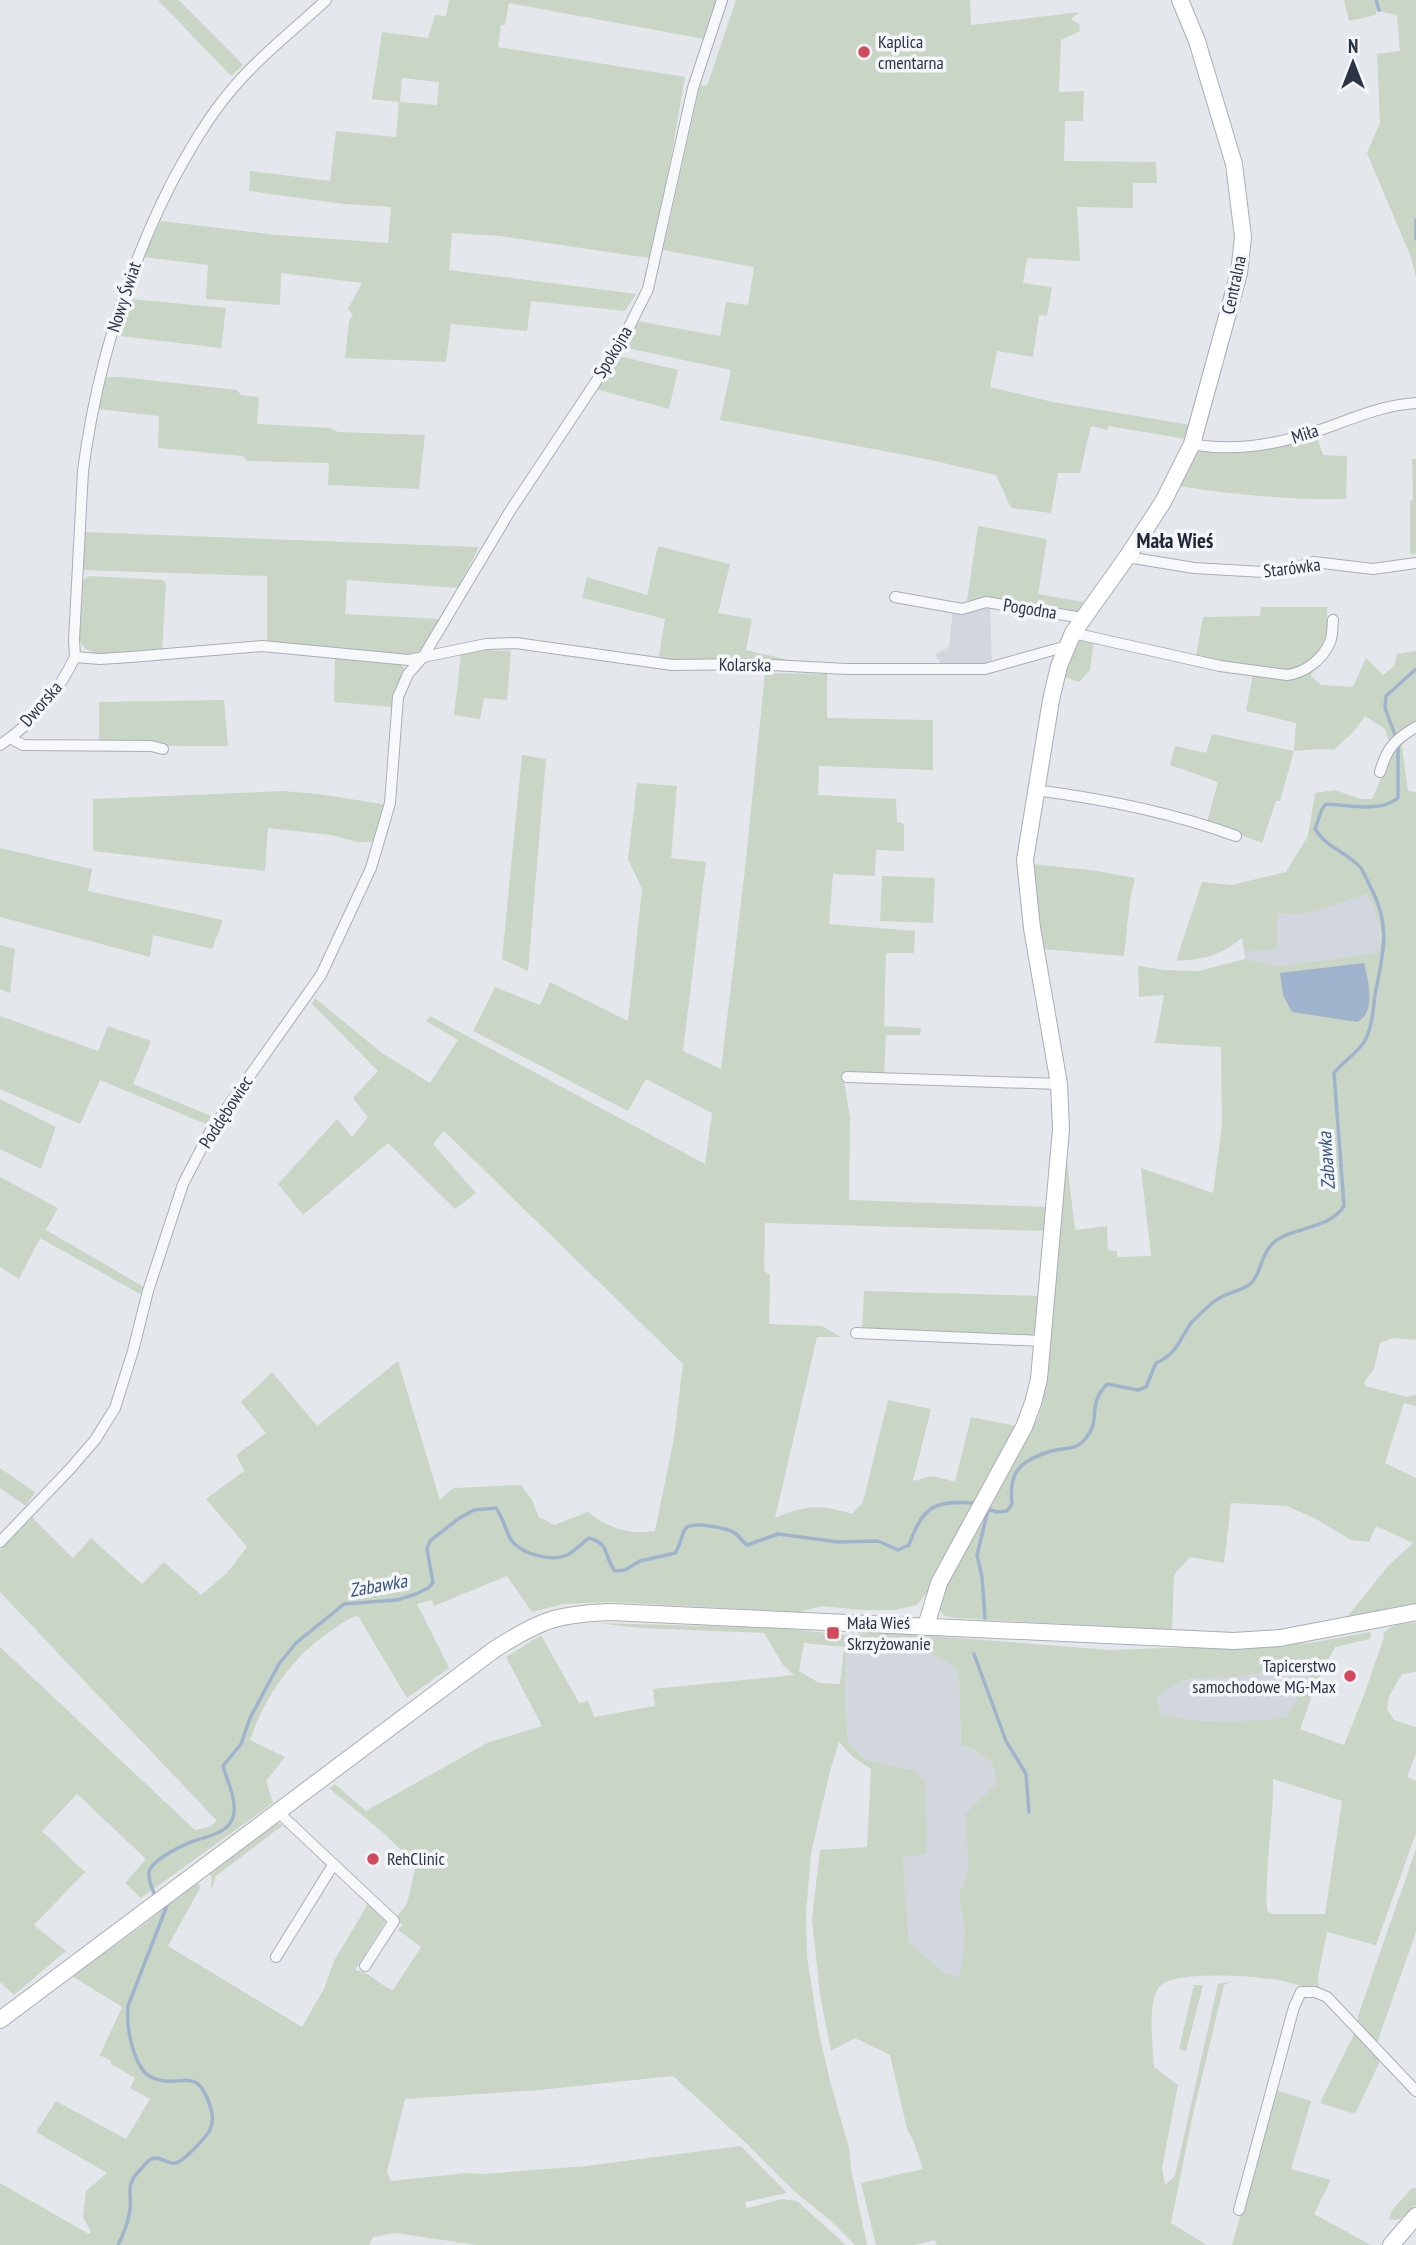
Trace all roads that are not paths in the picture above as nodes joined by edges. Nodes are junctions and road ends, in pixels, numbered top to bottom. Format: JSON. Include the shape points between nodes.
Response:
{"nodes":[{"id":1,"x":326,"y":0,"type":"edge"},
{"id":2,"x":722,"y":0,"type":"edge"},
{"id":3,"x":1180,"y":0,"type":"edge"},
{"id":4,"x":1416,"y":403,"type":"edge"},
{"id":5,"x":1192,"y":444,"type":"junction"},
{"id":6,"x":1127,"y":557,"type":"junction"},
{"id":7,"x":1416,"y":563,"type":"edge"},
{"id":8,"x":895,"y":597,"type":"dead end"},
{"id":9,"x":1083,"y":618,"type":"junction"},
{"id":10,"x":1333,"y":620,"type":"dead end"},
{"id":11,"x":1070,"y":640,"type":"junction"},
{"id":12,"x":75,"y":657,"type":"junction"},
{"id":13,"x":419,"y":661,"type":"junction"},
{"id":14,"x":1416,"y":727,"type":"edge"},
{"id":15,"x":5,"y":742,"type":"edge"},
{"id":16,"x":163,"y":749,"type":"dead end"},
{"id":17,"x":1380,"y":772,"type":"dead end"},
{"id":18,"x":1035,"y":790,"type":"junction"},
{"id":19,"x":1236,"y":836,"type":"dead end"},
{"id":20,"x":847,"y":1077,"type":"dead end"},
{"id":21,"x":1059,"y":1084,"type":"junction"},
{"id":22,"x":856,"y":1333,"type":"dead end"},
{"id":23,"x":1043,"y":1341,"type":"junction"},
{"id":24,"x":0,"y":1542,"type":"edge"},
{"id":25,"x":1416,"y":1612,"type":"edge"},
{"id":26,"x":926,"y":1626,"type":"junction"},
{"id":27,"x":278,"y":1812,"type":"junction"},
{"id":28,"x":333,"y":1865,"type":"junction"},
{"id":29,"x":276,"y":1957,"type":"dead end"},
{"id":30,"x":365,"y":1966,"type":"dead end"},
{"id":31,"x":0,"y":2020,"type":"edge"},
{"id":32,"x":1416,"y":2091,"type":"edge"},
{"id":33,"x":1239,"y":2210,"type":"dead end"},
{"id":34,"x":1416,"y":2216,"type":"edge"},
{"id":35,"x":1391,"y":2245,"type":"edge"}],
"edges":[{"from":1,"to":12,"type":"street","name":"Nowy Świat","via":[[252,68],[218,107],[187,153],[133,265],[101,371],[87,437]]},
{"from":2,"to":13,"type":"street","name":"Spokojna","via":[[693,88],[648,289],[619,347],[510,511]]},
{"from":3,"to":5,"type":"street","name":"Centralna","via":[[1234,164],[1243,237],[1239,273]]},
{"from":4,"to":5,"type":"street","name":"Miła","via":[[1379,409],[1276,444]]},
{"from":5,"to":6,"type":"street","name":"Centralna","via":[[1163,502]]},
{"from":6,"to":7,"type":"street","name":"Starówka","via":[[1194,568],[1279,573],[1314,562],[1373,569]]},
{"from":6,"to":9,"type":"street","name":"Centralna"},
{"from":8,"to":9,"type":"street","name":"Pogodna","via":[[962,609],[986,602]]},
{"from":9,"to":11,"type":"street","name":"Centralna"},
{"from":10,"to":11,"type":"street","via":[[1331,639],[1322,654],[1308,668],[1287,675]]},
{"from":11,"to":13,"type":"street","name":"Kolarska","via":[[985,669],[672,665],[516,643],[486,644]]},
{"from":11,"to":18,"type":"street","name":"Centralna","via":[[1051,700]]},
{"from":12,"to":13,"type":"street","name":"Kolarska","via":[[262,646]]},
{"from":12,"to":15,"type":"street","name":"Dworska","via":[[56,690]]},
{"from":13,"to":24,"type":"street","name":"Poddębowiec","via":[[398,697],[390,803],[382,835],[372,868],[331,957],[210,1132],[183,1184],[116,1408],[87,1450]]},
{"from":14,"to":17,"type":"street","via":[[1391,745]]},
{"from":15,"to":16,"type":"street"},
{"from":18,"to":19,"type":"street","via":[[1122,803]]},
{"from":18,"to":21,"type":"street","name":"Centralna","via":[[1026,886]]},
{"from":20,"to":21,"type":"street"},
{"from":21,"to":23,"type":"street","name":"Centralna","via":[[1061,1129]]},
{"from":22,"to":23,"type":"street"},
{"from":23,"to":26,"type":"street","name":"Centralna","via":[[1039,1379],[1024,1427],[939,1583]]},
{"from":25,"to":26,"type":"street","via":[[1280,1638],[1234,1641]]},
{"from":26,"to":27,"type":"street","via":[[611,1612],[551,1618],[495,1649]]},
{"from":27,"to":28,"type":"street"},
{"from":27,"to":31,"type":"street"},
{"from":28,"to":29,"type":"street"},
{"from":28,"to":30,"type":"street","via":[[394,1921]]},
{"from":32,"to":33,"type":"street","via":[[1327,1997],[1301,1992]]},
{"from":34,"to":35,"type":"street"}]}
